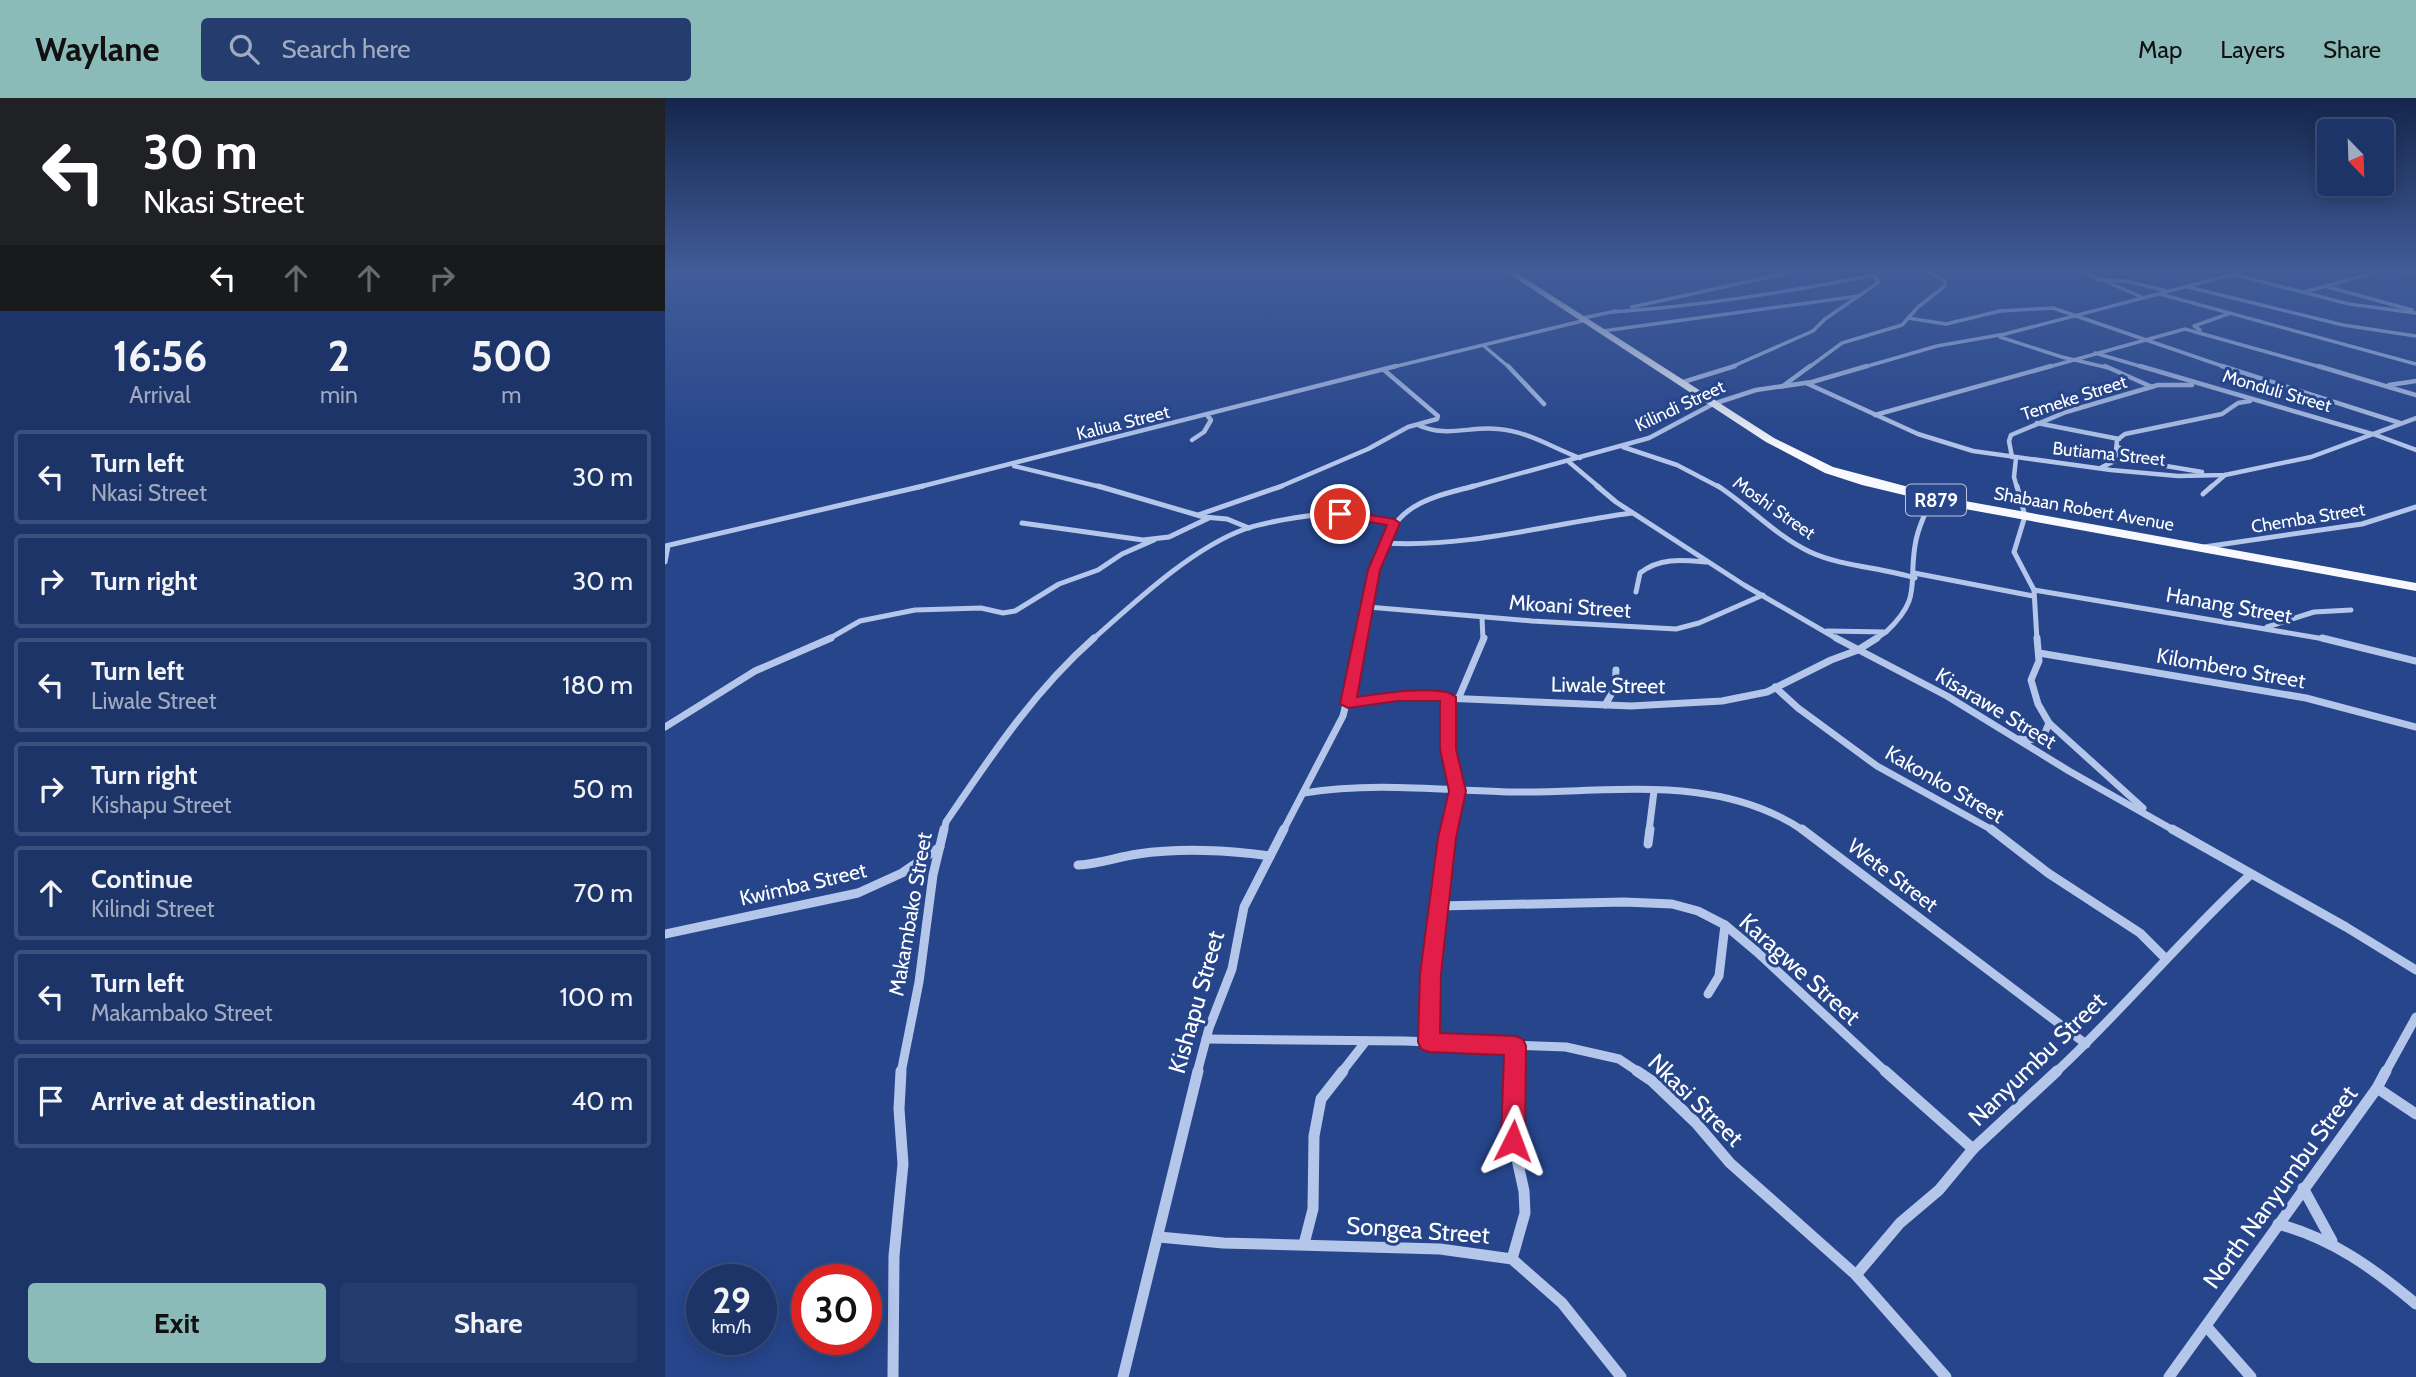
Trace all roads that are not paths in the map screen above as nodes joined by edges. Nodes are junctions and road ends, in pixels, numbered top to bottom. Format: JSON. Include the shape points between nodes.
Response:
{"nodes":[{"id":1,"x":1537,"y":332,"type":"edge"},
{"id":2,"x":1604,"y":332,"type":"edge"},
{"id":3,"x":1811,"y":332,"type":"edge"},
{"id":4,"x":1882,"y":332,"type":"edge"},
{"id":5,"x":2013,"y":332,"type":"edge"},
{"id":6,"x":2125,"y":332,"type":"edge"},
{"id":7,"x":2168,"y":332,"type":"edge"},
{"id":8,"x":2205,"y":332,"type":"edge"},
{"id":9,"x":2296,"y":332,"type":"edge"},
{"id":10,"x":2387,"y":332,"type":"edge"},
{"id":11,"x":1996,"y":336,"type":"junction"},
{"id":12,"x":2416,"y":336,"type":"edge"},
{"id":13,"x":2143,"y":339,"type":"junction"},
{"id":14,"x":1484,"y":346,"type":"junction"},
{"id":15,"x":2094,"y":353,"type":"junction"},
{"id":16,"x":2055,"y":355,"type":"junction"},
{"id":17,"x":2072,"y":359,"type":"junction"},
{"id":18,"x":2400,"y":360,"type":"junction"},
{"id":19,"x":2060,"y":363,"type":"junction"},
{"id":20,"x":2416,"y":364,"type":"edge"},
{"id":21,"x":1806,"y":369,"type":"junction"},
{"id":22,"x":1384,"y":370,"type":"junction"},
{"id":23,"x":2415,"y":370,"type":"edge"},
{"id":24,"x":1819,"y":380,"type":"junction"},
{"id":25,"x":2416,"y":381,"type":"edge"},
{"id":26,"x":1680,"y":383,"type":"junction"},
{"id":27,"x":1805,"y":383,"type":"junction"},
{"id":28,"x":2384,"y":385,"type":"junction"},
{"id":29,"x":1783,"y":386,"type":"junction"},
{"id":30,"x":2152,"y":387,"type":"junction"},
{"id":31,"x":2209,"y":387,"type":"junction"},
{"id":32,"x":2416,"y":395,"type":"edge"},
{"id":33,"x":2258,"y":401,"type":"junction"},
{"id":34,"x":1544,"y":404,"type":"dead end"},
{"id":35,"x":1713,"y":404,"type":"junction"},
{"id":36,"x":1207,"y":415,"type":"junction"},
{"id":37,"x":1874,"y":415,"type":"junction"},
{"id":38,"x":2416,"y":418,"type":"edge"},
{"id":39,"x":2036,"y":423,"type":"junction"},
{"id":40,"x":2400,"y":424,"type":"junction"},
{"id":41,"x":1417,"y":425,"type":"junction"},
{"id":42,"x":2372,"y":434,"type":"junction"},
{"id":43,"x":2119,"y":439,"type":"junction"},
{"id":44,"x":1192,"y":440,"type":"dead end"},
{"id":45,"x":1621,"y":447,"type":"junction"},
{"id":46,"x":2118,"y":447,"type":"junction"},
{"id":47,"x":2416,"y":450,"type":"edge"},
{"id":48,"x":2014,"y":457,"type":"junction"},
{"id":49,"x":1581,"y":458,"type":"junction"},
{"id":50,"x":1569,"y":461,"type":"junction"},
{"id":51,"x":1014,"y":466,"type":"junction"},
{"id":52,"x":2099,"y":469,"type":"junction"},
{"id":53,"x":2222,"y":475,"type":"junction"},
{"id":54,"x":2203,"y":494,"type":"dead end"},
{"id":55,"x":1932,"y":499,"type":"junction"},
{"id":56,"x":2416,"y":507,"type":"edge"},
{"id":57,"x":1633,"y":513,"type":"junction"},
{"id":58,"x":1198,"y":515,"type":"junction"},
{"id":59,"x":2025,"y":516,"type":"junction"},
{"id":60,"x":1216,"y":517,"type":"junction"},
{"id":61,"x":1022,"y":523,"type":"dead end"},
{"id":62,"x":1394,"y":523,"type":"junction"},
{"id":63,"x":1249,"y":528,"type":"junction"},
{"id":64,"x":1154,"y":540,"type":"junction"},
{"id":65,"x":1384,"y":543,"type":"junction"},
{"id":66,"x":667,"y":546,"type":"edge"},
{"id":67,"x":2202,"y":548,"type":"junction"},
{"id":68,"x":665,"y":562,"type":"edge"},
{"id":69,"x":1708,"y":562,"type":"junction"},
{"id":70,"x":1915,"y":576,"type":"junction"},
{"id":71,"x":2416,"y":587,"type":"edge"},
{"id":72,"x":1636,"y":592,"type":"dead end"},
{"id":73,"x":2033,"y":593,"type":"junction"},
{"id":74,"x":1763,"y":595,"type":"junction"},
{"id":75,"x":2351,"y":610,"type":"dead end"},
{"id":76,"x":1368,"y":611,"type":"junction"},
{"id":77,"x":1482,"y":617,"type":"junction"},
{"id":78,"x":2266,"y":627,"type":"junction"},
{"id":79,"x":1826,"y":631,"type":"junction"},
{"id":80,"x":1886,"y":632,"type":"junction"},
{"id":81,"x":1858,"y":650,"type":"junction"},
{"id":82,"x":2039,"y":653,"type":"junction"},
{"id":83,"x":2416,"y":661,"type":"edge"},
{"id":84,"x":1616,"y":670,"type":"dead end"},
{"id":85,"x":1775,"y":687,"type":"junction"},
{"id":86,"x":1448,"y":697,"type":"junction"},
{"id":87,"x":1459,"y":697,"type":"junction"},
{"id":88,"x":1348,"y":704,"type":"junction"},
{"id":89,"x":1605,"y":705,"type":"junction"},
{"id":90,"x":2049,"y":723,"type":"junction"},
{"id":91,"x":2414,"y":725,"type":"edge"},
{"id":92,"x":665,"y":727,"type":"edge"},
{"id":93,"x":2016,"y":738,"type":"junction"},
{"id":94,"x":1458,"y":791,"type":"junction"},
{"id":95,"x":1654,"y":791,"type":"junction"},
{"id":96,"x":1304,"y":793,"type":"junction"},
{"id":97,"x":2151,"y":816,"type":"junction"},
{"id":98,"x":1648,"y":844,"type":"dead end"},
{"id":99,"x":941,"y":847,"type":"junction"},
{"id":100,"x":1270,"y":856,"type":"junction"},
{"id":101,"x":1078,"y":864,"type":"dead end"},
{"id":102,"x":2250,"y":875,"type":"junction"},
{"id":103,"x":1439,"y":906,"type":"junction"},
{"id":104,"x":1725,"y":925,"type":"junction"},
{"id":105,"x":665,"y":934,"type":"edge"},
{"id":106,"x":2166,"y":959,"type":"junction"},
{"id":107,"x":2416,"y":959,"type":"edge"},
{"id":108,"x":2403,"y":962,"type":"junction"},
{"id":109,"x":2416,"y":970,"type":"edge"},
{"id":110,"x":1708,"y":994,"type":"dead end"},
{"id":111,"x":2416,"y":1017,"type":"edge"},
{"id":112,"x":1206,"y":1039,"type":"junction"},
{"id":113,"x":1366,"y":1041,"type":"junction"},
{"id":114,"x":1429,"y":1042,"type":"junction"},
{"id":115,"x":2087,"y":1044,"type":"junction"},
{"id":116,"x":1515,"y":1046,"type":"junction"},
{"id":117,"x":2377,"y":1088,"type":"junction"},
{"id":118,"x":2416,"y":1114,"type":"edge"},
{"id":119,"x":1973,"y":1149,"type":"junction"},
{"id":120,"x":2303,"y":1188,"type":"junction"},
{"id":121,"x":2278,"y":1224,"type":"junction"},
{"id":122,"x":1159,"y":1237,"type":"junction"},
{"id":123,"x":2332,"y":1241,"type":"junction"},
{"id":124,"x":1304,"y":1244,"type":"junction"},
{"id":125,"x":1513,"y":1259,"type":"junction"},
{"id":126,"x":1856,"y":1275,"type":"junction"},
{"id":127,"x":2416,"y":1304,"type":"edge"},
{"id":128,"x":2206,"y":1326,"type":"junction"},
{"id":129,"x":893,"y":1377,"type":"edge"},
{"id":130,"x":1123,"y":1377,"type":"edge"},
{"id":131,"x":1621,"y":1377,"type":"edge"},
{"id":132,"x":1946,"y":1377,"type":"edge"},
{"id":133,"x":2169,"y":1377,"type":"edge"},
{"id":134,"x":2251,"y":1377,"type":"edge"}],
"edges":[{"from":1,"to":14,"type":"street","name":"Kaliua Street"},
{"from":2,"to":26,"type":"main road","name":"Shabaan Robert Avenue","number":"R879"},
{"from":3,"to":26,"type":"street","via":[[1739,365]]},
{"from":4,"to":21,"type":"street","via":[[1842,343]]},
{"from":5,"to":11,"type":"street","name":"Kilindi Street"},
{"from":6,"to":13,"type":"street"},
{"from":7,"to":13,"type":"street"},
{"from":8,"to":28,"type":"street"},
{"from":9,"to":18,"type":"street"},
{"from":10,"to":12,"type":"street"},
{"from":11,"to":16,"type":"street"},
{"from":11,"to":24,"type":"street","name":"Kilindi Street","via":[[1950,343]]},
{"from":13,"to":15,"type":"street"},
{"from":13,"to":40,"type":"street"},
{"from":14,"to":22,"type":"street","name":"Kaliua Street"},
{"from":14,"to":34,"type":"street"},
{"from":15,"to":17,"type":"street"},
{"from":15,"to":31,"type":"street","name":"Monduli Street"},
{"from":16,"to":17,"type":"street"},
{"from":16,"to":19,"type":"street"},
{"from":17,"to":19,"type":"street"},
{"from":17,"to":30,"type":"street","via":[[2102,365]]},
{"from":18,"to":20,"type":"street"},
{"from":18,"to":23,"type":"street"},
{"from":19,"to":37,"type":"street"},
{"from":21,"to":24,"type":"street"},
{"from":21,"to":29,"type":"street"},
{"from":22,"to":36,"type":"street","name":"Kaliua Street"},
{"from":22,"to":41,"type":"street","via":[[1438,417]]},
{"from":24,"to":27,"type":"street","name":"Kilindi Street"},
{"from":25,"to":28,"type":"street"},
{"from":26,"to":35,"type":"main road","name":"Shabaan Robert Avenue","number":"R879"},
{"from":27,"to":29,"type":"street","name":"Kilindi Street"},
{"from":27,"to":37,"type":"street","name":"Butiama Street"},
{"from":28,"to":32,"type":"street"},
{"from":29,"to":35,"type":"street","name":"Kilindi Street"},
{"from":30,"to":31,"type":"street","name":"Temeke Street","via":[[2176,383]]},
{"from":30,"to":39,"type":"street","name":"Temeke Street"},
{"from":31,"to":33,"type":"street","name":"Monduli Street"},
{"from":33,"to":42,"type":"street","name":"Monduli Street"},
{"from":33,"to":43,"type":"street","via":[[2238,403],[2222,414],[2136,430]]},
{"from":35,"to":45,"type":"street","name":"Kilindi Street","via":[[1649,438]]},
{"from":35,"to":55,"type":"main road","name":"Shabaan Robert Avenue","number":"R879","via":[[1829,470]]},
{"from":36,"to":44,"type":"street","via":[[1210,425]]},
{"from":36,"to":51,"type":"street","name":"Kaliua Street"},
{"from":37,"to":48,"type":"street","name":"Butiama Street","via":[[1945,443]]},
{"from":38,"to":40,"type":"street","name":"Butiama Street"},
{"from":39,"to":43,"type":"street"},
{"from":39,"to":48,"type":"street","name":"Temeke Street","via":[[2011,435]]},
{"from":40,"to":42,"type":"street","name":"Butiama Street"},
{"from":41,"to":49,"type":"street","via":[[1439,433],[1507,429]]},
{"from":41,"to":58,"type":"street","via":[[1290,483]]},
{"from":42,"to":47,"type":"street","name":"Monduli Street"},
{"from":42,"to":53,"type":"street","name":"Butiama Street","via":[[2311,457]]},
{"from":43,"to":46,"type":"street"},
{"from":45,"to":49,"type":"street","name":"Kilindi Street"},
{"from":45,"to":70,"type":"street","name":"Moshi Street","via":[[1664,461],[1724,490],[1808,551]]},
{"from":46,"to":52,"type":"street","via":[[2113,463]]},
{"from":46,"to":53,"type":"street","via":[[2154,464]]},
{"from":48,"to":52,"type":"street","name":"Butiama Street"},
{"from":48,"to":59,"type":"street","via":[[2014,477]]},
{"from":49,"to":50,"type":"street","name":"Kilindi Street"},
{"from":50,"to":57,"type":"street","name":"Kisarawe Street"},
{"from":50,"to":62,"type":"street","name":"Kilindi Street","via":[[1441,495],[1410,509]]},
{"from":51,"to":58,"type":"street"},
{"from":51,"to":66,"type":"street","name":"Kaliua Street"},
{"from":52,"to":53,"type":"street","name":"Butiama Street"},
{"from":53,"to":54,"type":"street"},
{"from":55,"to":59,"type":"main road","name":"Shabaan Robert Avenue","number":"R879"},
{"from":55,"to":70,"type":"street","via":[[1917,535]]},
{"from":56,"to":67,"type":"street","name":"Chemba Street","via":[[2362,524]]},
{"from":57,"to":65,"type":"street","via":[[1465,544],[1415,547]]},
{"from":57,"to":69,"type":"street","name":"Kisarawe Street"},
{"from":58,"to":60,"type":"street"},
{"from":59,"to":67,"type":"main road","name":"Shabaan Robert Avenue","number":"R879"},
{"from":59,"to":73,"type":"street","via":[[2014,551],[2031,580]]},
{"from":60,"to":63,"type":"street"},
{"from":60,"to":64,"type":"street"},
{"from":61,"to":64,"type":"street"},
{"from":62,"to":63,"type":"street","name":"Makambako Street","via":[[1325,514]]},
{"from":62,"to":65,"type":"street","name":"Kilindi Street"},
{"from":63,"to":99,"type":"street","name":"Makambako Street","via":[[1212,545],[1166,576],[1049,682],[1004,737],[946,822]]},
{"from":64,"to":92,"type":"street","via":[[1098,570],[1059,584],[1012,612],[915,610],[860,621],[755,671]]},
{"from":65,"to":76,"type":"street","name":"Kilindi Street","via":[[1374,570]]},
{"from":66,"to":68,"type":"street"},
{"from":67,"to":71,"type":"main road","name":"Shabaan Robert Avenue","number":"R879"},
{"from":69,"to":72,"type":"street","via":[[1669,560],[1652,565],[1640,573]]},
{"from":69,"to":74,"type":"street","name":"Kisarawe Street"},
{"from":70,"to":73,"type":"street","name":"Moshi Street"},
{"from":70,"to":80,"type":"street","via":[[1916,592],[1908,608]]},
{"from":73,"to":78,"type":"street","name":"Hanang Street"},
{"from":73,"to":82,"type":"street"},
{"from":74,"to":77,"type":"street","name":"Mkoani Street","via":[[1676,629]]},
{"from":74,"to":79,"type":"street","name":"Kisarawe Street"},
{"from":75,"to":78,"type":"street","via":[[2314,612]]},
{"from":76,"to":77,"type":"street","name":"Mkoani Street"},
{"from":76,"to":88,"type":"street","name":"Kishapu Street"},
{"from":77,"to":87,"type":"street","via":[[1484,637]]},
{"from":78,"to":83,"type":"street","name":"Hanang Street"},
{"from":79,"to":80,"type":"street"},
{"from":79,"to":81,"type":"street","name":"Kisarawe Street"},
{"from":80,"to":81,"type":"street","name":"Liwale Street"},
{"from":81,"to":85,"type":"street","name":"Liwale Street"},
{"from":81,"to":93,"type":"street","name":"Kisarawe Street"},
{"from":82,"to":90,"type":"street","via":[[2031,680]]},
{"from":82,"to":91,"type":"street","name":"Kilombero Street","via":[[2306,698]]},
{"from":84,"to":89,"type":"street","via":[[1615,688]]},
{"from":85,"to":89,"type":"street","name":"Liwale Street","via":[[1751,697],[1722,701]]},
{"from":85,"to":106,"type":"street","name":"Kakonko Street","via":[[1885,771],[1991,829],[2140,933]]},
{"from":86,"to":87,"type":"street","name":"Liwale Street"},
{"from":86,"to":88,"type":"street","name":"Liwale Street","via":[[1397,696]]},
{"from":86,"to":94,"type":"street","via":[[1448,749]]},
{"from":87,"to":89,"type":"street","name":"Liwale Street"},
{"from":88,"to":96,"type":"street","name":"Kishapu Street"},
{"from":90,"to":93,"type":"street","via":[[2044,735]]},
{"from":90,"to":97,"type":"street"},
{"from":93,"to":97,"type":"street","name":"Kisarawe Street"},
{"from":94,"to":95,"type":"street","name":"Wete Street"},
{"from":94,"to":96,"type":"street","name":"Wete Street","via":[[1357,785]]},
{"from":94,"to":103,"type":"street"},
{"from":95,"to":98,"type":"street"},
{"from":95,"to":115,"type":"street","name":"Wete Street","via":[[1718,796],[1788,819]]},
{"from":96,"to":100,"type":"street","name":"Kishapu Street"},
{"from":97,"to":102,"type":"street","name":"Kisarawe Street"},
{"from":99,"to":105,"type":"street","name":"Kwimba Street","via":[[902,873],[858,893]]},
{"from":99,"to":129,"type":"street","name":"Makambako Street","via":[[901,1070],[903,1164],[894,1256]]},
{"from":100,"to":101,"type":"street","via":[[1234,851],[1138,854]]},
{"from":100,"to":112,"type":"street","name":"Kishapu Street","via":[[1244,907],[1232,969]]},
{"from":102,"to":106,"type":"street","name":"Nanyumbu Street"},
{"from":102,"to":108,"type":"street","name":"Kisarawe Street"},
{"from":103,"to":104,"type":"street","name":"Karagwe Street","via":[[1672,904]]},
{"from":103,"to":114,"type":"street"},
{"from":104,"to":110,"type":"street","via":[[1719,976]]},
{"from":104,"to":119,"type":"street","name":"Karagwe Street"},
{"from":106,"to":115,"type":"street","name":"Nanyumbu Street"},
{"from":107,"to":108,"type":"street"},
{"from":108,"to":109,"type":"street","name":"Kisarawe Street"},
{"from":111,"to":117,"type":"street","name":"North Nanyumbu Street"},
{"from":112,"to":113,"type":"street","name":"Nkasi Street"},
{"from":112,"to":122,"type":"street","name":"Kishapu Street"},
{"from":113,"to":114,"type":"street","name":"Nkasi Street"},
{"from":113,"to":124,"type":"street","via":[[1321,1099],[1314,1136],[1313,1209]]},
{"from":114,"to":116,"type":"street","name":"Nkasi Street"},
{"from":115,"to":119,"type":"street","name":"Nanyumbu Street"},
{"from":116,"to":125,"type":"street","via":[[1513,1141],[1525,1213]]},
{"from":116,"to":126,"type":"street","name":"Nkasi Street","via":[[1566,1047],[1619,1059],[1630,1066]]},
{"from":117,"to":118,"type":"street"},
{"from":117,"to":120,"type":"street","name":"North Nanyumbu Street"},
{"from":119,"to":126,"type":"street","name":"Nanyumbu Street"},
{"from":120,"to":121,"type":"street","name":"North Nanyumbu Street"},
{"from":120,"to":123,"type":"street"},
{"from":121,"to":123,"type":"street"},
{"from":121,"to":128,"type":"street","name":"North Nanyumbu Street"},
{"from":122,"to":124,"type":"street","name":"Songea Street"},
{"from":122,"to":130,"type":"street","name":"Kishapu Street"},
{"from":123,"to":127,"type":"street"},
{"from":124,"to":125,"type":"street","name":"Songea Street","via":[[1484,1253]]},
{"from":125,"to":131,"type":"street","name":"Songea Street","via":[[1562,1303]]},
{"from":126,"to":132,"type":"street","name":"Nkasi Street"},
{"from":128,"to":133,"type":"street","name":"North Nanyumbu Street"},
{"from":128,"to":134,"type":"street"}]}
